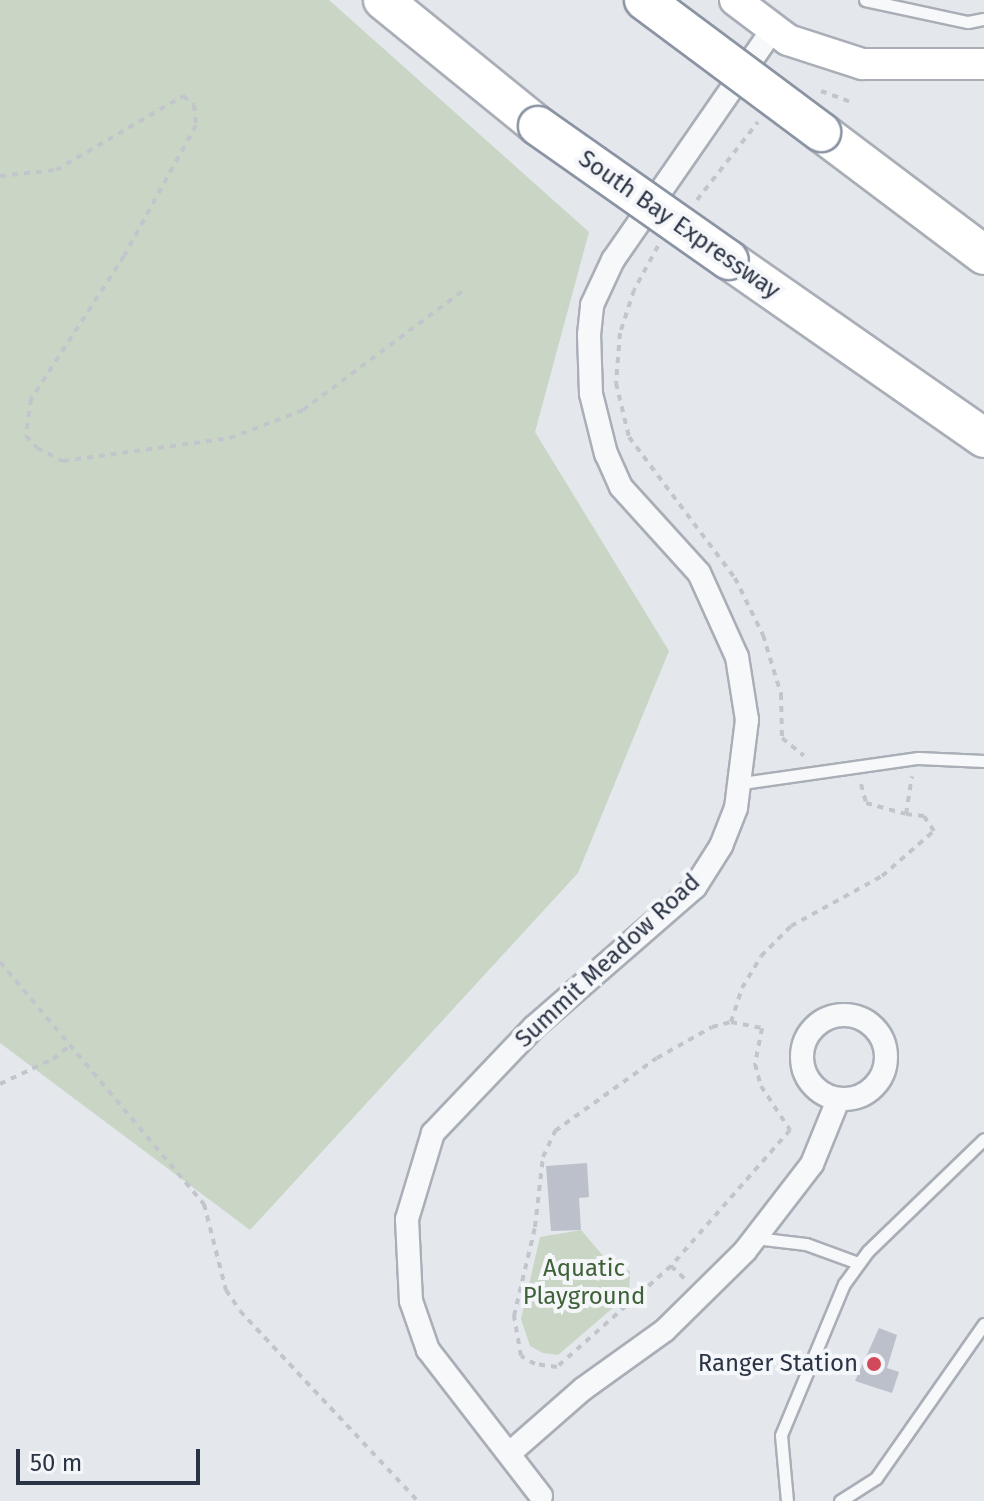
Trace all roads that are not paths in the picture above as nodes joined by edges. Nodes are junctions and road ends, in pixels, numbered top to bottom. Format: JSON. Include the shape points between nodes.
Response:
{"nodes":[{"id":1,"x":383,"y":0,"type":"edge"},
{"id":2,"x":644,"y":0,"type":"edge"},
{"id":3,"x":735,"y":0,"type":"edge"},
{"id":4,"x":865,"y":0,"type":"edge"},
{"id":5,"x":984,"y":19,"type":"edge"},
{"id":6,"x":773,"y":29,"type":"junction"},
{"id":7,"x":984,"y":64,"type":"edge"},
{"id":8,"x":984,"y":255,"type":"edge"},
{"id":9,"x":984,"y":438,"type":"edge"},
{"id":10,"x":984,"y":761,"type":"edge"},
{"id":11,"x":742,"y":783,"type":"junction"},
{"id":12,"x":838,"y":1100,"type":"dead end"},
{"id":13,"x":984,"y":1139,"type":"edge"},
{"id":14,"x":755,"y":1238,"type":"junction"},
{"id":15,"x":858,"y":1263,"type":"junction"},
{"id":16,"x":984,"y":1324,"type":"edge"},
{"id":17,"x":511,"y":1452,"type":"junction"},
{"id":18,"x":544,"y":1499,"type":"edge"},
{"id":19,"x":787,"y":1501,"type":"edge"},
{"id":20,"x":840,"y":1501,"type":"edge"}],
"edges":[{"from":1,"to":9,"type":"highway","name":"South Bay Expressway","bridge":true,"via":[[538,126]]},
{"from":2,"to":8,"type":"highway","bridge":true},
{"from":3,"to":6,"type":"street"},
{"from":4,"to":5,"type":"lane","via":[[968,22]]},
{"from":6,"to":7,"type":"street","via":[[788,40],[862,64]]},
{"from":6,"to":11,"type":"street","name":"Summit Meadow Road","via":[[613,260],[592,305],[589,335],[597,423],[621,487],[690,561],[728,628],[747,720]]},
{"from":10,"to":11,"type":"lane","via":[[918,758]]},
{"from":11,"to":17,"type":"street","name":"Summit Meadow Road","via":[[721,846],[695,887],[534,1027],[433,1133],[421,1161],[405,1249],[418,1326],[428,1350]]},
{"from":12,"to":14,"type":"street","via":[[812,1164]]},
{"from":13,"to":15,"type":"lane"},
{"from":14,"to":15,"type":"lane","via":[[806,1244]]},
{"from":14,"to":17,"type":"street","via":[[665,1330],[583,1389]]},
{"from":15,"to":19,"type":"lane","via":[[844,1284],[781,1435]]},
{"from":16,"to":20,"type":"lane","via":[[876,1478]]},
{"from":17,"to":18,"type":"street","name":"Summit Meadow Road"}]}
